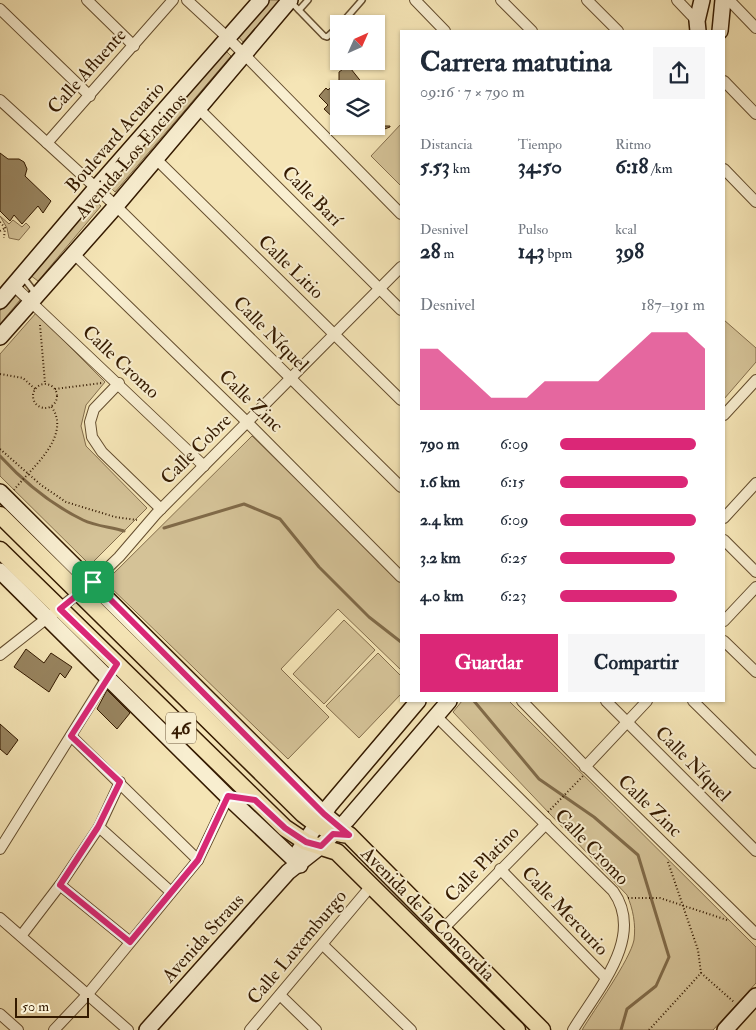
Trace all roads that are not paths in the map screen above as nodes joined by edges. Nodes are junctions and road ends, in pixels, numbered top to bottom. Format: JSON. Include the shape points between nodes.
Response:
{"nodes":[{"id":1,"x":87,"y":0,"type":"edge"},
{"id":2,"x":173,"y":0,"type":"edge"},
{"id":3,"x":187,"y":0,"type":"edge"},
{"id":4,"x":261,"y":0,"type":"edge"},
{"id":5,"x":308,"y":0,"type":"edge"},
{"id":6,"x":362,"y":0,"type":"edge"},
{"id":7,"x":415,"y":0,"type":"edge"},
{"id":8,"x":501,"y":0,"type":"edge"},
{"id":9,"x":587,"y":0,"type":"edge"},
{"id":10,"x":676,"y":0,"type":"edge"},
{"id":11,"x":702,"y":0,"type":"edge"},
{"id":12,"x":723,"y":0,"type":"edge"},
{"id":13,"x":729,"y":0,"type":"edge"},
{"id":14,"x":292,"y":3,"type":"edge"},
{"id":15,"x":0,"y":9,"type":"edge"},
{"id":16,"x":349,"y":15,"type":"edge"},
{"id":17,"x":697,"y":26,"type":"edge"},
{"id":18,"x":756,"y":28,"type":"edge"},
{"id":19,"x":444,"y":30,"type":"edge"},
{"id":20,"x":531,"y":30,"type":"edge"},
{"id":21,"x":617,"y":30,"type":"edge"},
{"id":22,"x":720,"y":30,"type":"edge"},
{"id":23,"x":330,"y":34,"type":"edge"},
{"id":24,"x":228,"y":38,"type":"junction"},
{"id":25,"x":134,"y":46,"type":"junction"},
{"id":26,"x":243,"y":54,"type":"junction"},
{"id":27,"x":725,"y":82,"type":"edge"},
{"id":28,"x":90,"y":96,"type":"junction"},
{"id":29,"x":0,"y":100,"type":"edge"},
{"id":30,"x":198,"y":108,"type":"junction"},
{"id":31,"x":756,"y":114,"type":"edge"},
{"id":32,"x":47,"y":143,"type":"junction"},
{"id":33,"x":156,"y":159,"type":"junction"},
{"id":34,"x":725,"y":170,"type":"edge"},
{"id":35,"x":96,"y":188,"type":"junction"},
{"id":36,"x":756,"y":202,"type":"edge"},
{"id":37,"x":116,"y":206,"type":"junction"},
{"id":38,"x":400,"y":213,"type":"edge"},
{"id":39,"x":72,"y":254,"type":"junction"},
{"id":40,"x":400,"y":268,"type":"edge"},
{"id":41,"x":17,"y":280,"type":"junction"},
{"id":42,"x":380,"y":288,"type":"junction"},
{"id":43,"x":34,"y":298,"type":"junction"},
{"id":44,"x":0,"y":301,"type":"edge"},
{"id":45,"x":400,"y":309,"type":"edge"},
{"id":46,"x":335,"y":334,"type":"junction"},
{"id":47,"x":0,"y":337,"type":"edge"},
{"id":48,"x":291,"y":378,"type":"junction"},
{"id":49,"x":756,"y":380,"type":"edge"},
{"id":50,"x":114,"y":382,"type":"junction"},
{"id":51,"x":400,"y":399,"type":"edge"},
{"id":52,"x":725,"y":414,"type":"edge"},
{"id":53,"x":247,"y":422,"type":"junction"},
{"id":54,"x":204,"y":466,"type":"junction"},
{"id":55,"x":756,"y":484,"type":"edge"},
{"id":56,"x":400,"y":486,"type":"edge"},
{"id":57,"x":0,"y":492,"type":"edge"},
{"id":58,"x":161,"y":509,"type":"junction"},
{"id":59,"x":0,"y":515,"type":"edge"},
{"id":60,"x":725,"y":517,"type":"edge"},
{"id":61,"x":725,"y":541,"type":"edge"},
{"id":62,"x":0,"y":550,"type":"edge"},
{"id":63,"x":0,"y":571,"type":"edge"},
{"id":64,"x":756,"y":572,"type":"edge"},
{"id":65,"x":400,"y":576,"type":"edge"},
{"id":66,"x":93,"y":582,"type":"junction"},
{"id":67,"x":756,"y":587,"type":"edge"},
{"id":68,"x":80,"y":593,"type":"junction"},
{"id":69,"x":54,"y":614,"type":"junction"},
{"id":70,"x":725,"y":620,"type":"edge"},
{"id":71,"x":725,"y":642,"type":"edge"},
{"id":72,"x":0,"y":656,"type":"edge"},
{"id":73,"x":112,"y":670,"type":"junction"},
{"id":74,"x":756,"y":672,"type":"edge"},
{"id":75,"x":417,"y":702,"type":"edge"},
{"id":76,"x":523,"y":702,"type":"edge"},
{"id":77,"x":607,"y":702,"type":"edge"},
{"id":78,"x":646,"y":702,"type":"edge"},
{"id":79,"x":695,"y":702,"type":"edge"},
{"id":80,"x":444,"y":708,"type":"edge"},
{"id":81,"x":627,"y":723,"type":"junction"},
{"id":82,"x":71,"y":736,"type":"junction"},
{"id":83,"x":756,"y":763,"type":"edge"},
{"id":84,"x":587,"y":769,"type":"junction"},
{"id":85,"x":120,"y":782,"type":"junction"},
{"id":86,"x":228,"y":796,"type":"junction"},
{"id":87,"x":255,"y":800,"type":"junction"},
{"id":88,"x":320,"y":819,"type":"junction"},
{"id":89,"x":546,"y":824,"type":"junction"},
{"id":90,"x":98,"y":827,"type":"junction"},
{"id":91,"x":340,"y":832,"type":"junction"},
{"id":92,"x":314,"y":844,"type":"junction"},
{"id":93,"x":0,"y":850,"type":"edge"},
{"id":94,"x":756,"y":851,"type":"edge"},
{"id":95,"x":198,"y":860,"type":"junction"},
{"id":96,"x":294,"y":865,"type":"junction"},
{"id":97,"x":500,"y":869,"type":"junction"},
{"id":98,"x":60,"y":885,"type":"junction"},
{"id":99,"x":371,"y":886,"type":"junction"},
{"id":100,"x":171,"y":892,"type":"junction"},
{"id":101,"x":0,"y":918,"type":"edge"},
{"id":102,"x":443,"y":929,"type":"junction"},
{"id":103,"x":756,"y":934,"type":"edge"},
{"id":104,"x":21,"y":936,"type":"junction"},
{"id":105,"x":130,"y":942,"type":"junction"},
{"id":106,"x":322,"y":945,"type":"junction"},
{"id":107,"x":605,"y":977,"type":"junction"},
{"id":108,"x":88,"y":995,"type":"junction"},
{"id":109,"x":280,"y":995,"type":"junction"},
{"id":110,"x":756,"y":996,"type":"edge"},
{"id":111,"x":0,"y":1014,"type":"edge"},
{"id":112,"x":18,"y":1030,"type":"edge"},
{"id":113,"x":54,"y":1030,"type":"edge"},
{"id":114,"x":128,"y":1030,"type":"edge"},
{"id":115,"x":147,"y":1030,"type":"edge"},
{"id":116,"x":250,"y":1030,"type":"edge"},
{"id":117,"x":316,"y":1030,"type":"edge"},
{"id":118,"x":411,"y":1030,"type":"edge"},
{"id":119,"x":517,"y":1030,"type":"edge"},
{"id":120,"x":542,"y":1030,"type":"edge"},
{"id":121,"x":573,"y":1030,"type":"edge"},
{"id":122,"x":725,"y":1030,"type":"edge"}],
"edges":[{"from":1,"to":25,"type":"street"},
{"from":2,"to":25,"type":"street","name":"Calle Afluente"},
{"from":3,"to":24,"type":"street"},
{"from":4,"to":24,"type":"street","name":"Boulevard Acuario"},
{"from":5,"to":14,"type":"lane"},
{"from":6,"to":16,"type":"lane"},
{"from":7,"to":19,"type":"street"},
{"from":8,"to":20,"type":"street"},
{"from":9,"to":21,"type":"street"},
{"from":10,"to":17,"type":"street"},
{"from":11,"to":17,"type":"street"},
{"from":12,"to":22,"type":"street"},
{"from":13,"to":18,"type":"street"},
{"from":14,"to":23,"type":"lane","via":[[324,36]]},
{"from":14,"to":26,"type":"street","name":"Avenida Los Encinos"},
{"from":15,"to":28,"type":"street"},
{"from":24,"to":26,"type":"street"},
{"from":24,"to":35,"type":"street","name":"Boulevard Acuario"},
{"from":25,"to":28,"type":"street","name":"Calle Afluente"},
{"from":26,"to":30,"type":"street","name":"Avenida Los Encinos"},
{"from":26,"to":38,"type":"street"},
{"from":27,"to":31,"type":"street"},
{"from":28,"to":32,"type":"street","name":"Calle Afluente"},
{"from":29,"to":32,"type":"street","name":"Calle Níquel"},
{"from":30,"to":33,"type":"street","name":"Avenida Los Encinos"},
{"from":30,"to":42,"type":"street","name":"Calle Barí"},
{"from":32,"to":35,"type":"street","name":"Calle Níquel"},
{"from":33,"to":37,"type":"street","name":"Avenida Los Encinos"},
{"from":33,"to":46,"type":"street","name":"Calle Litio"},
{"from":34,"to":36,"type":"street"},
{"from":35,"to":37,"type":"street","name":"Calle Níquel"},
{"from":35,"to":41,"type":"street","name":"Boulevard Acuario"},
{"from":37,"to":39,"type":"street","name":"Avenida Los Encinos"},
{"from":37,"to":48,"type":"street","name":"Calle Níquel"},
{"from":39,"to":43,"type":"street","name":"Avenida Los Encinos"},
{"from":39,"to":53,"type":"street","name":"Calle Zinc"},
{"from":40,"to":42,"type":"street","name":"Calle Cobre"},
{"from":41,"to":43,"type":"street","name":"Calle Cromo"},
{"from":41,"to":44,"type":"street","name":"Boulevard Acuario"},
{"from":42,"to":45,"type":"street","name":"Calle Barí"},
{"from":42,"to":46,"type":"street","name":"Calle Cobre"},
{"from":43,"to":47,"type":"street","name":"Avenida Los Encinos"},
{"from":43,"to":50,"type":"street","name":"Calle Cromo"},
{"from":46,"to":48,"type":"street","name":"Calle Cobre"},
{"from":46,"to":51,"type":"street","name":"Calle Litio"},
{"from":48,"to":53,"type":"street","name":"Calle Cobre"},
{"from":48,"to":56,"type":"street","name":"Calle Níquel"},
{"from":49,"to":52,"type":"street"},
{"from":50,"to":54,"type":"street","name":"Calle Cromo"},
{"from":50,"to":58,"type":"street","via":[[94,409],[90,422],[92,437],[102,452]]},
{"from":53,"to":54,"type":"street","name":"Calle Cobre"},
{"from":53,"to":65,"type":"street","name":"Calle Zinc"},
{"from":54,"to":58,"type":"street","name":"Calle Cobre"},
{"from":55,"to":60,"type":"street"},
{"from":57,"to":66,"type":"street","name":"Avenida de la Concordia"},
{"from":58,"to":66,"type":"street","name":"Calle Cobre"},
{"from":59,"to":68,"type":"main road","name":"Avenida de la Concordia","number":"46"},
{"from":61,"to":64,"type":"street"},
{"from":62,"to":69,"type":"main road","name":"Avenida de la Concordia","number":"46"},
{"from":63,"to":69,"type":"street","name":"Avenida de la Concordia"},
{"from":66,"to":68,"type":"street","name":"Calle Cobre"},
{"from":66,"to":88,"type":"street","name":"Avenida de la Concordia"},
{"from":67,"to":70,"type":"street"},
{"from":68,"to":69,"type":"street","name":"Calle Cobre"},
{"from":68,"to":88,"type":"main road","name":"Avenida de la Concordia","number":"46"},
{"from":69,"to":72,"type":"street","name":"Calle Cobre"},
{"from":69,"to":73,"type":"main road","name":"Avenida de la Concordia","number":"46"},
{"from":71,"to":74,"type":"street"},
{"from":73,"to":82,"type":"street"},
{"from":73,"to":86,"type":"street","name":"Avenida de la Concordia"},
{"from":73,"to":87,"type":"main road","name":"Avenida de la Concordia","number":"46"},
{"from":75,"to":88,"type":"street"},
{"from":76,"to":84,"type":"street","name":"Calle Zinc"},
{"from":77,"to":81,"type":"street","name":"Calle Níquel"},
{"from":78,"to":81,"type":"street"},
{"from":79,"to":83,"type":"street"},
{"from":80,"to":89,"type":"street","name":"Calle Cromo"},
{"from":80,"to":91,"type":"street"},
{"from":81,"to":84,"type":"street"},
{"from":81,"to":94,"type":"street","name":"Calle Níquel"},
{"from":82,"to":85,"type":"street"},
{"from":82,"to":93,"type":"street"},
{"from":84,"to":103,"type":"street","name":"Calle Zinc"},
{"from":85,"to":90,"type":"street"},
{"from":85,"to":95,"type":"street"},
{"from":86,"to":87,"type":"street"},
{"from":86,"to":95,"type":"street"},
{"from":86,"to":96,"type":"street","name":"Avenida de la Concordia"},
{"from":87,"to":92,"type":"main road","name":"Avenida de la Concordia","number":"46","via":[[285,828]]},
{"from":88,"to":91,"type":"main road","name":"Avenida de la Concordia","number":"46"},
{"from":88,"to":92,"type":"street"},
{"from":89,"to":97,"type":"street","name":"Calle Platino"},
{"from":89,"to":107,"type":"street","name":"Calle Cromo","via":[[613,890],[623,908],[625,928],[622,947]]},
{"from":90,"to":98,"type":"street"},
{"from":90,"to":100,"type":"street"},
{"from":91,"to":92,"type":"street"},
{"from":91,"to":102,"type":"main road","name":"Avenida de la Concordia","number":"46"},
{"from":92,"to":96,"type":"street","name":"Avenida Straus"},
{"from":92,"to":99,"type":"main road","name":"Avenida de la Concordia","number":"46","via":[[337,852]]},
{"from":95,"to":100,"type":"street"},
{"from":96,"to":115,"type":"street","name":"Avenida Straus"},
{"from":97,"to":102,"type":"street","name":"Calle Platino"},
{"from":97,"to":107,"type":"street","name":"Calle Mercurio"},
{"from":98,"to":104,"type":"street"},
{"from":98,"to":105,"type":"street"},
{"from":99,"to":106,"type":"street","name":"Calle Luxemburgo"},
{"from":99,"to":119,"type":"main road","name":"Avenida de la Concordia","number":"46"},
{"from":100,"to":105,"type":"street"},
{"from":101,"to":104,"type":"street"},
{"from":102,"to":120,"type":"main road","name":"Avenida de la Concordia","number":"46"},
{"from":104,"to":108,"type":"street"},
{"from":105,"to":108,"type":"street"},
{"from":106,"to":109,"type":"street","name":"Calle Luxemburgo"},
{"from":106,"to":118,"type":"street"},
{"from":107,"to":121,"type":"street","name":"Calle Cromo"},
{"from":108,"to":113,"type":"street"},
{"from":108,"to":114,"type":"street"},
{"from":109,"to":116,"type":"street","name":"Calle Luxemburgo"},
{"from":109,"to":117,"type":"street"},
{"from":110,"to":122,"type":"street"},
{"from":111,"to":112,"type":"street"}]}
